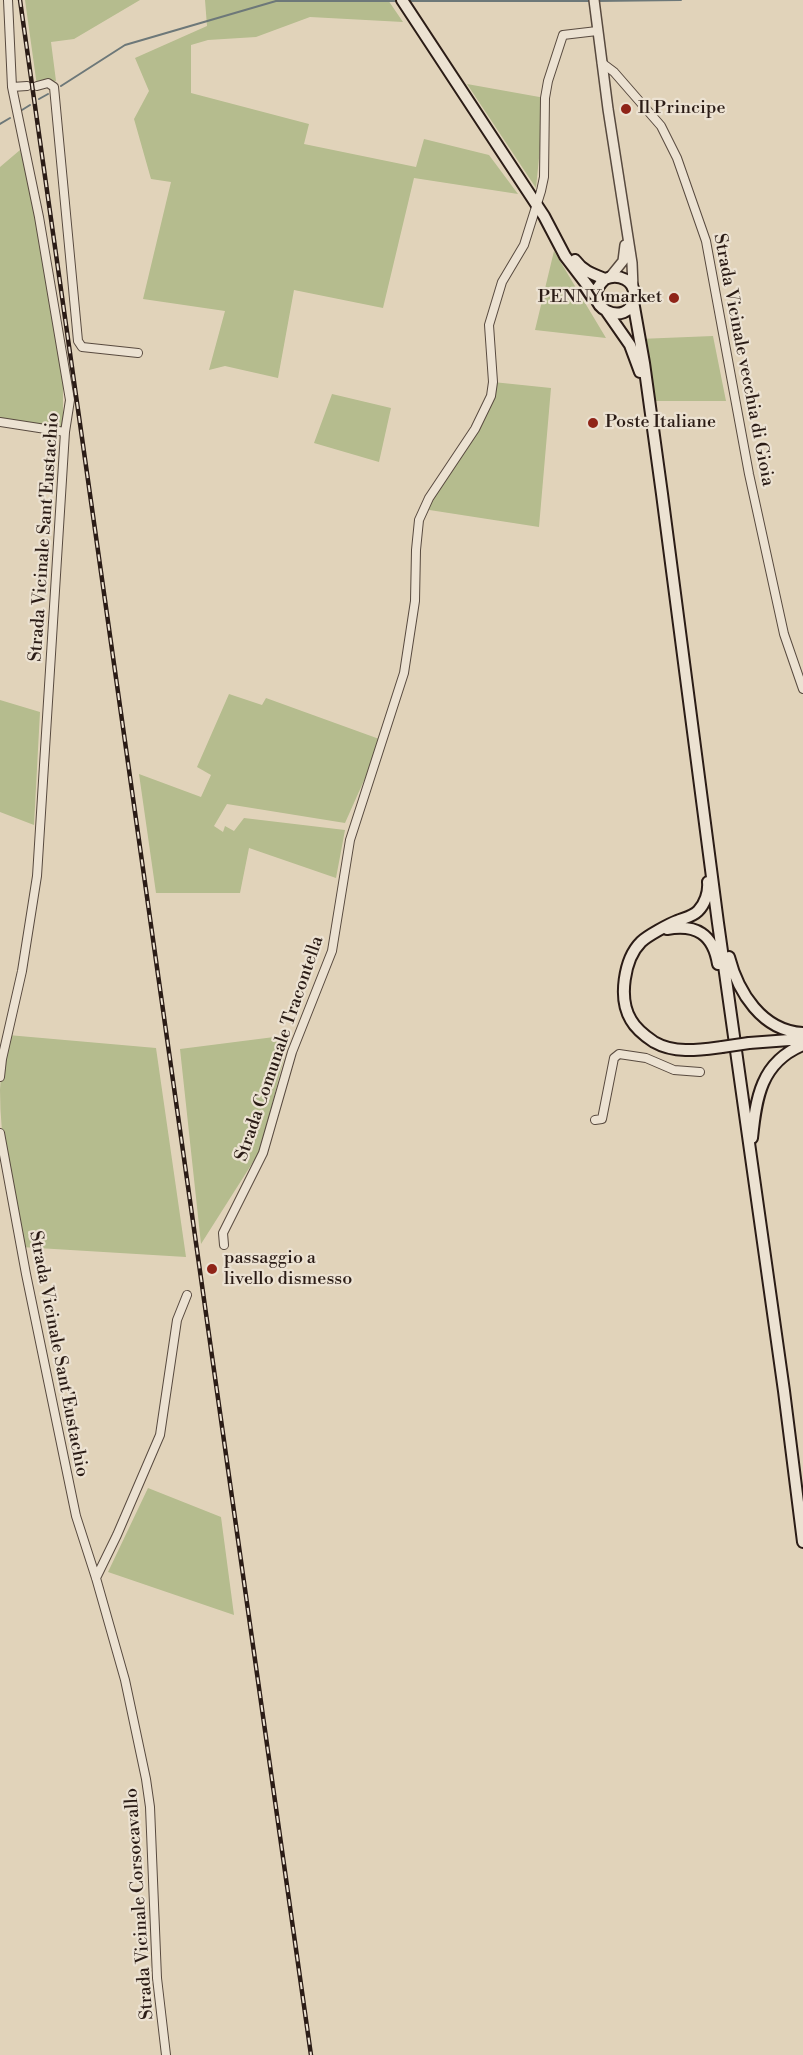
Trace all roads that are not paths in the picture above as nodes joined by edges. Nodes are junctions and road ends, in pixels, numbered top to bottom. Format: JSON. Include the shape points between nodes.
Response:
{"nodes":[{"id":1,"x":8,"y":0,"type":"edge"},
{"id":2,"x":404,"y":3,"type":"edge"},
{"id":3,"x":595,"y":3,"type":"edge"},
{"id":4,"x":597,"y":31,"type":"junction"},
{"id":5,"x":602,"y":63,"type":"junction"},
{"id":6,"x":27,"y":86,"type":"dead end"},
{"id":7,"x":37,"y":86,"type":"dead end"},
{"id":8,"x":12,"y":87,"type":"junction"},
{"id":9,"x":536,"y":205,"type":"junction"},
{"id":10,"x":544,"y":216,"type":"junction"},
{"id":11,"x":627,"y":231,"type":"junction"},
{"id":12,"x":608,"y":278,"type":"junction"},
{"id":13,"x":633,"y":288,"type":"junction"},
{"id":14,"x":597,"y":298,"type":"junction"},
{"id":15,"x":633,"y":301,"type":"junction"},
{"id":16,"x":607,"y":312,"type":"junction"},
{"id":17,"x":138,"y":353,"type":"dead end"},
{"id":18,"x":0,"y":422,"type":"edge"},
{"id":19,"x":652,"y":424,"type":"junction"},
{"id":20,"x":65,"y":432,"type":"junction"},
{"id":21,"x":803,"y":688,"type":"edge"},
{"id":22,"x":708,"y":841,"type":"junction"},
{"id":23,"x":718,"y":923,"type":"junction"},
{"id":24,"x":661,"y":930,"type":"junction"},
{"id":25,"x":732,"y":1019,"type":"junction"},
{"id":26,"x":803,"y":1033,"type":"edge"},
{"id":27,"x":803,"y":1039,"type":"edge"},
{"id":28,"x":803,"y":1045,"type":"edge"},
{"id":29,"x":700,"y":1072,"type":"dead end"},
{"id":30,"x":0,"y":1077,"type":"edge"},
{"id":31,"x":595,"y":1120,"type":"dead end"},
{"id":32,"x":0,"y":1133,"type":"edge"},
{"id":33,"x":751,"y":1156,"type":"junction"},
{"id":34,"x":224,"y":1245,"type":"dead end"},
{"id":35,"x":187,"y":1295,"type":"dead end"},
{"id":36,"x":803,"y":1542,"type":"edge"},
{"id":37,"x":96,"y":1578,"type":"junction"},
{"id":38,"x":166,"y":2055,"type":"edge"}],
"edges":[{"from":1,"to":8,"type":"street","name":"Strada Vicinale Sant'Eustachio"},
{"from":2,"to":9,"type":"main road"},
{"from":3,"to":4,"type":"street"},
{"from":4,"to":5,"type":"street"},
{"from":4,"to":9,"type":"street","name":"Strada Comunale Tracontella","via":[[563,35],[545,98],[544,177]]},
{"from":5,"to":11,"type":"street"},
{"from":5,"to":21,"type":"street","name":"Strada Vicinale vecchia di Gioia","via":[[661,126],[677,158],[706,241],[749,474],[784,634]]},
{"from":6,"to":8,"type":"street"},
{"from":7,"to":17,"type":"street","via":[[48,83],[54,87],[78,341],[82,347]]},
{"from":8,"to":20,"type":"street","name":"Strada Vicinale Sant'Eustachio","via":[[70,400]]},
{"from":9,"to":10,"type":"main road"},
{"from":9,"to":34,"type":"street","name":"Strada Comunale Tracontella","via":[[524,245],[502,282],[489,325],[491,396],[419,520],[415,602],[404,673],[350,840],[332,951],[292,1052],[263,1153],[223,1233]]},
{"from":10,"to":12,"type":"main road","via":[[580,267]]},
{"from":10,"to":14,"type":"main road","via":[[565,256]]},
{"from":11,"to":12,"type":"street","via":[[623,261]]},
{"from":11,"to":13,"type":"street"},
{"from":12,"to":13,"type":"main road","via":[[621,277]]},
{"from":12,"to":14,"type":"main road","via":[[598,288]]},
{"from":13,"to":15,"type":"main road"},
{"from":14,"to":16,"type":"main road"},
{"from":15,"to":16,"type":"main road","via":[[620,314]]},
{"from":15,"to":19,"type":"main road"},
{"from":16,"to":19,"type":"main road","via":[[630,345],[642,376]]},
{"from":18,"to":20,"type":"street"},
{"from":19,"to":22,"type":"main road"},
{"from":20,"to":30,"type":"street","name":"Strada Vicinale Sant'Eustachio","via":[[37,876]]},
{"from":22,"to":23,"type":"main road"},
{"from":22,"to":24,"type":"main road","via":[[709,888],[702,905],[689,917]]},
{"from":23,"to":25,"type":"main road"},
{"from":23,"to":26,"type":"main road","via":[[736,980],[747,1000],[776,1025]]},
{"from":24,"to":25,"type":"main road","via":[[694,929],[709,941],[716,954]]},
{"from":24,"to":27,"type":"main road","bridge":true,"via":[[641,942],[628,966],[624,998],[630,1019],[645,1036],[669,1048],[689,1050]]},
{"from":25,"to":33,"type":"main road"},
{"from":28,"to":33,"type":"main road","via":[[778,1060],[762,1084]]},
{"from":29,"to":31,"type":"street","via":[[674,1070],[645,1058],[619,1054],[614,1058],[602,1119]]},
{"from":32,"to":37,"type":"street","name":"Strada Vicinale Sant'Eustachio","via":[[73,1505]]},
{"from":33,"to":36,"type":"main road"},
{"from":35,"to":37,"type":"street","via":[[177,1320],[160,1435]]},
{"from":37,"to":38,"type":"street","name":"Strada Vicinale Corsocavallo","via":[[125,1680],[146,1779],[157,1978]]}]}
